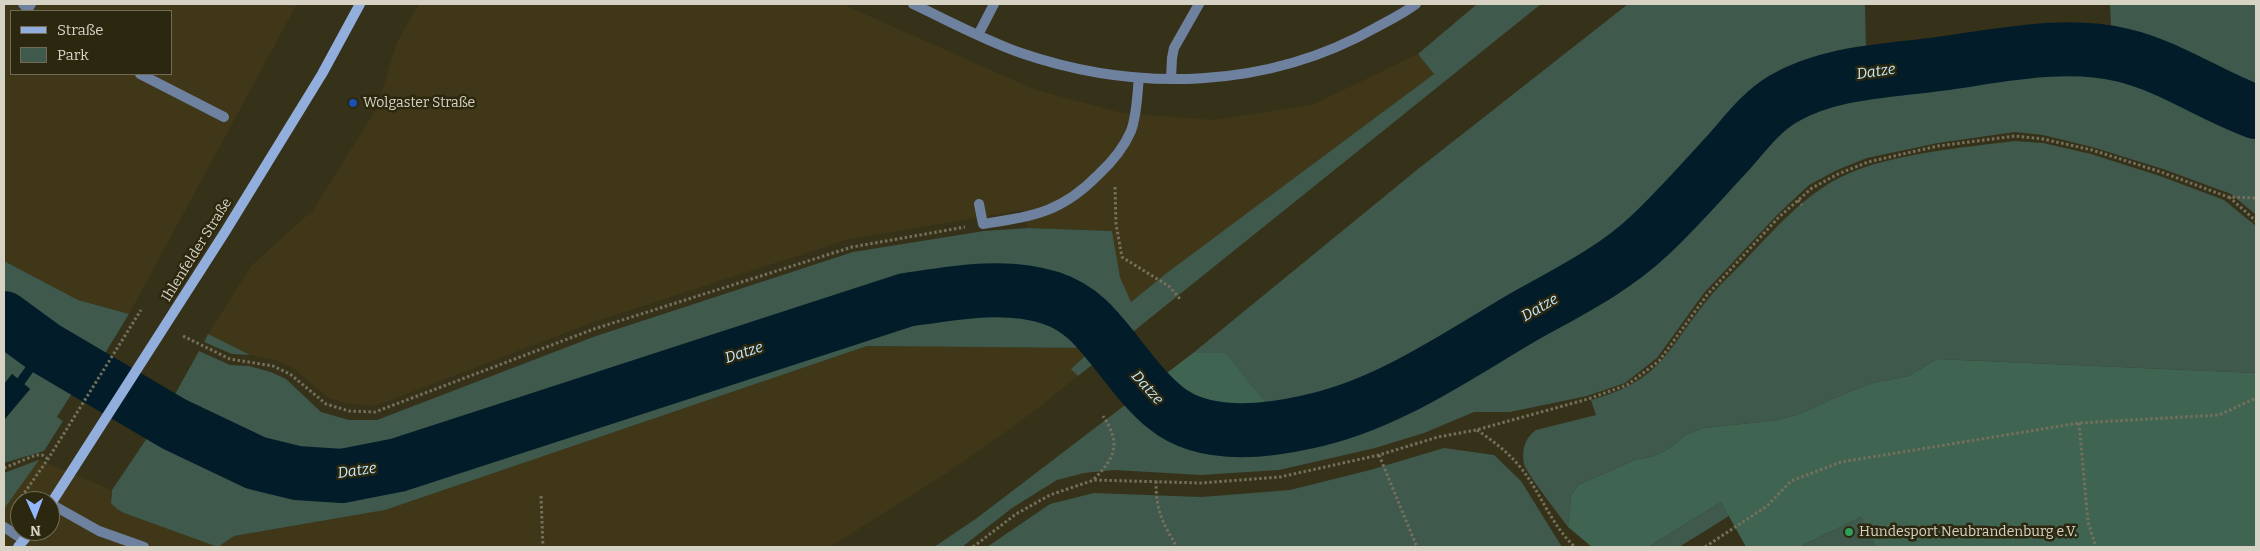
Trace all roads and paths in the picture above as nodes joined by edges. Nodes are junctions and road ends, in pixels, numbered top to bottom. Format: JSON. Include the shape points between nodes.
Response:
{"nodes":[{"id":1,"x":360,"y":4,"type":"edge"},
{"id":2,"x":913,"y":4,"type":"edge"},
{"id":3,"x":994,"y":4,"type":"edge"},
{"id":4,"x":1199,"y":4,"type":"edge"},
{"id":5,"x":1416,"y":4,"type":"edge"},
{"id":6,"x":978,"y":35,"type":"junction"},
{"id":7,"x":142,"y":75,"type":"edge"},
{"id":8,"x":1139,"y":78,"type":"junction"},
{"id":9,"x":1171,"y":79,"type":"junction"},
{"id":10,"x":224,"y":117,"type":"dead end"},
{"id":11,"x":1114,"y":159,"type":"junction"},
{"id":12,"x":2228,"y":197,"type":"junction"},
{"id":13,"x":2256,"y":198,"type":"edge"},
{"id":14,"x":1798,"y":200,"type":"junction"},
{"id":15,"x":979,"y":204,"type":"dead end"},
{"id":16,"x":1802,"y":204,"type":"dead end"},
{"id":17,"x":2256,"y":214,"type":"edge"},
{"id":18,"x":2252,"y":218,"type":"junction"},
{"id":19,"x":2256,"y":221,"type":"edge"},
{"id":20,"x":983,"y":224,"type":"junction"},
{"id":21,"x":1180,"y":300,"type":"dead end"},
{"id":22,"x":141,"y":310,"type":"dead end"},
{"id":23,"x":204,"y":347,"type":"dead end"},
{"id":24,"x":2256,"y":398,"type":"edge"},
{"id":25,"x":1103,"y":416,"type":"dead end"},
{"id":26,"x":2079,"y":423,"type":"junction"},
{"id":27,"x":1476,"y":430,"type":"junction"},
{"id":28,"x":1380,"y":455,"type":"junction"},
{"id":29,"x":48,"y":459,"type":"junction"},
{"id":30,"x":4,"y":468,"type":"edge"},
{"id":31,"x":1094,"y":480,"type":"junction"},
{"id":32,"x":1156,"y":481,"type":"junction"},
{"id":33,"x":59,"y":491,"type":"edge"},
{"id":34,"x":541,"y":496,"type":"dead end"},
{"id":35,"x":60,"y":510,"type":"edge"},
{"id":36,"x":9,"y":515,"type":"dead end"},
{"id":37,"x":4,"y":527,"type":"edge"},
{"id":38,"x":21,"y":544,"type":"edge"},
{"id":39,"x":1705,"y":546,"type":"edge"},
{"id":40,"x":144,"y":547,"type":"edge"},
{"id":41,"x":543,"y":547,"type":"edge"},
{"id":42,"x":974,"y":547,"type":"edge"},
{"id":43,"x":1177,"y":547,"type":"edge"},
{"id":44,"x":1417,"y":547,"type":"edge"},
{"id":45,"x":1575,"y":547,"type":"edge"},
{"id":46,"x":2096,"y":547,"type":"edge"}],
"edges":[{"from":1,"to":33,"type":"main road","name":"Ihlenfelder Straße","via":[[322,74],[226,232]]},
{"from":2,"to":6,"type":"street"},
{"from":3,"to":6,"type":"street"},
{"from":4,"to":9,"type":"street","via":[[1174,48]]},
{"from":5,"to":9,"type":"street","via":[[1362,36],[1288,64],[1213,79]]},
{"from":6,"to":8,"type":"street","via":[[1064,66]]},
{"from":7,"to":10,"type":"street"},
{"from":8,"to":9,"type":"street"},
{"from":8,"to":11,"type":"street","via":[[1131,130]]},
{"from":11,"to":20,"type":"street","via":[[1082,192],[1059,207],[1030,217]]},
{"from":11,"to":21,"type":"path","via":[[1116,224],[1122,257],[1162,282]]},
{"from":12,"to":13,"type":"path"},
{"from":12,"to":14,"type":"path","via":[[2092,150],[2015,136],[1938,146],[1868,162],[1832,177]]},
{"from":12,"to":18,"type":"path"},
{"from":14,"to":16,"type":"path"},
{"from":14,"to":27,"type":"path","via":[[1707,295],[1658,361],[1627,385]]},
{"from":15,"to":20,"type":"street"},
{"from":17,"to":18,"type":"path"},
{"from":18,"to":19,"type":"path"},
{"from":20,"to":23,"type":"path","via":[[852,247],[594,329],[375,412],[349,411],[326,404],[282,370],[230,359]]},
{"from":22,"to":29,"type":"path"},
{"from":24,"to":26,"type":"path","via":[[2219,415]]},
{"from":25,"to":31,"type":"path","via":[[1115,443],[1113,455]]},
{"from":26,"to":39,"type":"path","via":[[1841,462],[1791,481],[1767,506]]},
{"from":26,"to":46,"type":"path","via":[[2088,522]]},
{"from":27,"to":28,"type":"path","via":[[1438,437]]},
{"from":27,"to":45,"type":"path","via":[[1498,444],[1521,468],[1564,538]]},
{"from":28,"to":32,"type":"path","via":[[1280,477],[1201,483]]},
{"from":28,"to":44,"type":"path"},
{"from":29,"to":30,"type":"path","via":[[36,455]]},
{"from":29,"to":36,"type":"path"},
{"from":31,"to":32,"type":"path"},
{"from":31,"to":42,"type":"path","via":[[1016,514]]},
{"from":32,"to":43,"type":"path","via":[[1161,522]]},
{"from":34,"to":41,"type":"path"},
{"from":35,"to":40,"type":"street","via":[[99,531]]},
{"from":37,"to":38,"type":"street"}]}
